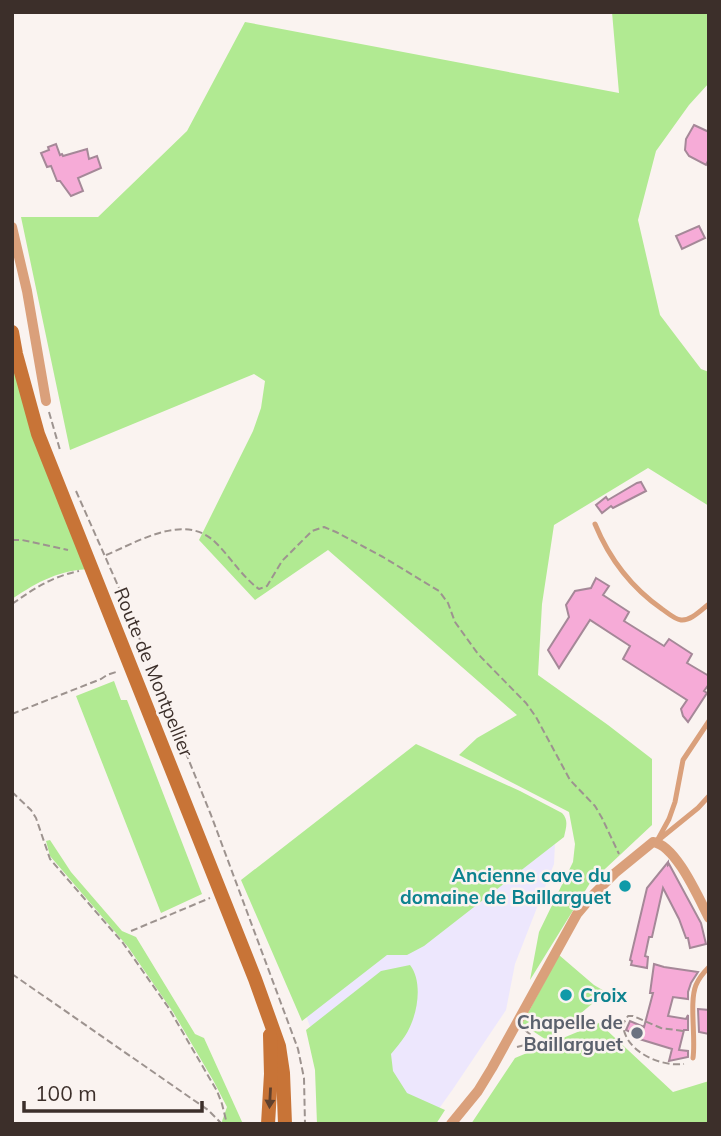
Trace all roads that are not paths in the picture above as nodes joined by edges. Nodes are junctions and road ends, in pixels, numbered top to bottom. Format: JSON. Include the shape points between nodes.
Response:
{"nodes":[{"id":1,"x":12,"y":228,"type":"edge"},
{"id":2,"x":12,"y":332,"type":"edge"},
{"id":3,"x":46,"y":401,"type":"road end"},
{"id":4,"x":595,"y":524,"type":"dead end"},
{"id":5,"x":709,"y":604,"type":"edge"},
{"id":6,"x":709,"y":721,"type":"edge"},
{"id":7,"x":709,"y":796,"type":"edge"},
{"id":8,"x":657,"y":841,"type":"junction"},
{"id":9,"x":709,"y":918,"type":"edge"},
{"id":10,"x":709,"y":967,"type":"edge"},
{"id":11,"x":270,"y":1023,"type":"junction"},
{"id":12,"x":692,"y":1058,"type":"road end"},
{"id":13,"x":268,"y":1124,"type":"edge"},
{"id":14,"x":285,"y":1124,"type":"edge"},
{"id":15,"x":452,"y":1124,"type":"edge"}],
"edges":[{"from":1,"to":3,"type":"street"},
{"from":2,"to":11,"type":"main road","name":"Route de Montpellier","via":[[38,435]]},
{"from":4,"to":5,"type":"lane","via":[[622,571],[673,617],[683,621]]},
{"from":6,"to":8,"type":"lane","via":[[683,760],[672,811]]},
{"from":7,"to":8,"type":"lane"},
{"from":8,"to":9,"type":"street","via":[[683,870]]},
{"from":8,"to":15,"type":"street","via":[[624,864],[577,914],[506,1044]]},
{"from":10,"to":12,"type":"lane","via":[[693,997]]},
{"from":11,"to":13,"type":"main road","name":"Route de Montpellier","one_way":true},
{"from":11,"to":14,"type":"main road","name":"Route de Montpellier","via":[[279,1046]]}]}
